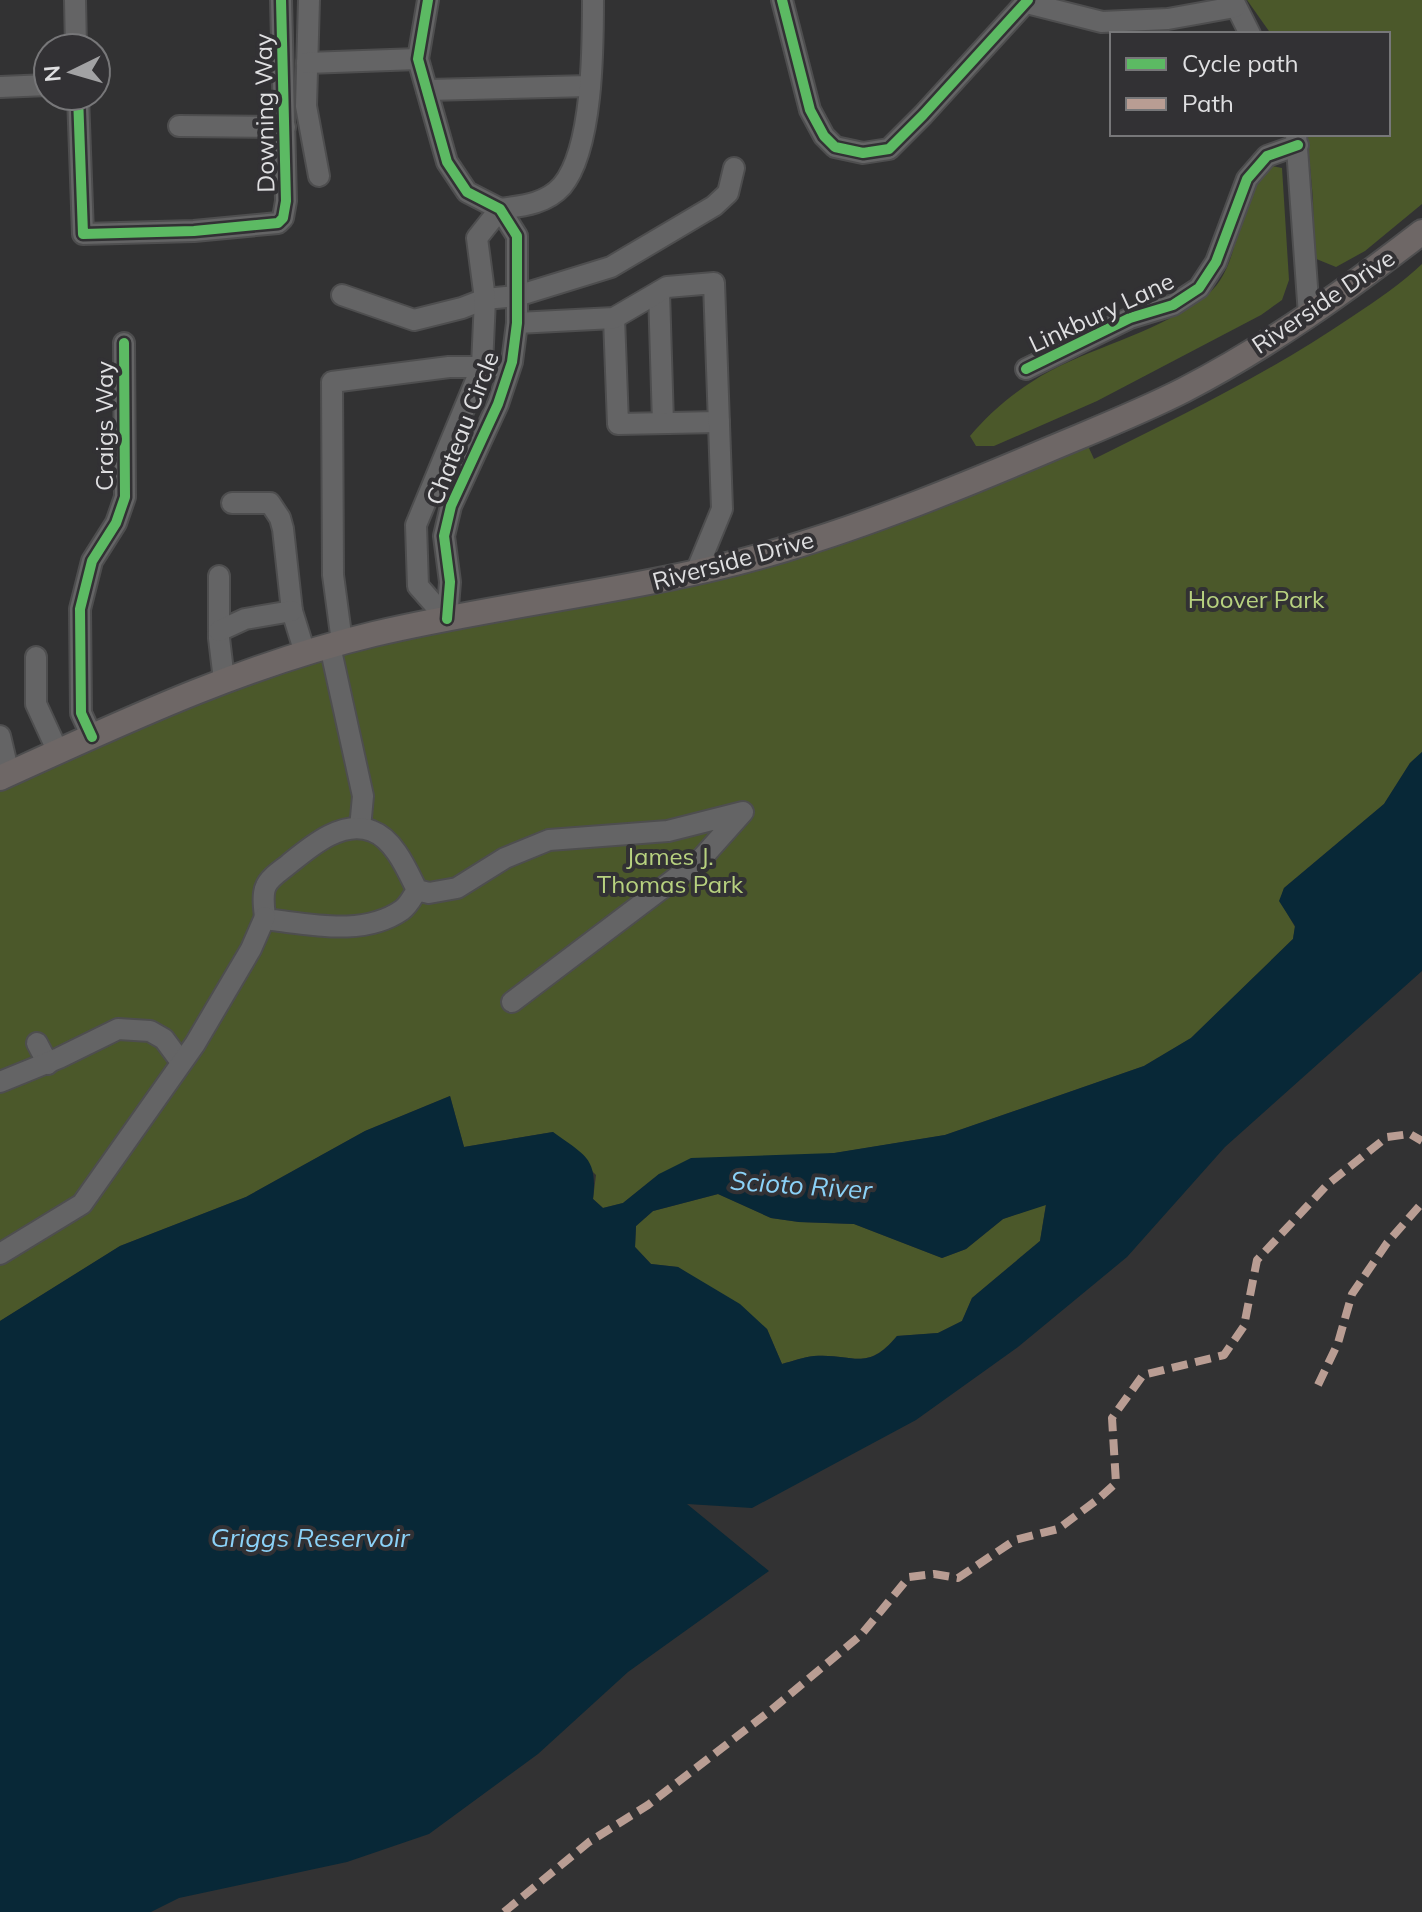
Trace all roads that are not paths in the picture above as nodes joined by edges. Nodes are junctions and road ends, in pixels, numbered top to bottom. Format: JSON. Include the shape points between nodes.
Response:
{"nodes":[{"id":1,"x":75,"y":0,"type":"edge"},
{"id":2,"x":281,"y":0,"type":"edge"},
{"id":3,"x":309,"y":0,"type":"edge"},
{"id":4,"x":428,"y":0,"type":"edge"},
{"id":5,"x":593,"y":0,"type":"edge"},
{"id":6,"x":782,"y":0,"type":"edge"},
{"id":7,"x":1027,"y":1,"type":"edge"},
{"id":8,"x":1234,"y":4,"type":"edge"},
{"id":9,"x":76,"y":32,"type":"edge"},
{"id":10,"x":1249,"y":32,"type":"edge"},
{"id":11,"x":418,"y":59,"type":"junction"},
{"id":12,"x":307,"y":63,"type":"junction"},
{"id":13,"x":32,"y":86,"type":"edge"},
{"id":14,"x":590,"y":86,"type":"junction"},
{"id":15,"x":0,"y":87,"type":"edge"},
{"id":16,"x":427,"y":90,"type":"junction"},
{"id":17,"x":79,"y":112,"type":"edge"},
{"id":18,"x":179,"y":126,"type":"dead end"},
{"id":19,"x":285,"y":127,"type":"junction"},
{"id":20,"x":1297,"y":139,"type":"edge"},
{"id":21,"x":734,"y":168,"type":"dead end"},
{"id":22,"x":319,"y":176,"type":"dead end"},
{"id":23,"x":500,"y":209,"type":"junction"},
{"id":24,"x":1422,"y":232,"type":"edge"},
{"id":25,"x":659,"y":292,"type":"junction"},
{"id":26,"x":342,"y":295,"type":"dead end"},
{"id":27,"x":517,"y":296,"type":"junction"},
{"id":28,"x":485,"y":299,"type":"junction"},
{"id":29,"x":1309,"y":315,"type":"junction"},
{"id":30,"x":614,"y":318,"type":"junction"},
{"id":31,"x":517,"y":323,"type":"junction"},
{"id":32,"x":124,"y":343,"type":"dead end"},
{"id":33,"x":482,"y":366,"type":"junction"},
{"id":34,"x":510,"y":369,"type":"junction"},
{"id":35,"x":1026,"y":369,"type":"dead end"},
{"id":36,"x":719,"y":422,"type":"junction"},
{"id":37,"x":663,"y":423,"type":"junction"},
{"id":38,"x":232,"y":503,"type":"dead end"},
{"id":39,"x":696,"y":572,"type":"junction"},
{"id":40,"x":219,"y":576,"type":"dead end"},
{"id":41,"x":292,"y":611,"type":"junction"},
{"id":42,"x":447,"y":619,"type":"junction"},
{"id":43,"x":219,"y":631,"type":"junction"},
{"id":44,"x":336,"y":644,"type":"junction"},
{"id":45,"x":305,"y":653,"type":"junction"},
{"id":46,"x":36,"y":657,"type":"dead end"},
{"id":47,"x":224,"y":680,"type":"junction"},
{"id":48,"x":0,"y":736,"type":"edge"},
{"id":49,"x":92,"y":737,"type":"junction"},
{"id":50,"x":58,"y":752,"type":"junction"},
{"id":51,"x":4,"y":776,"type":"edge"},
{"id":52,"x":360,"y":828,"type":"junction"},
{"id":53,"x":417,"y":890,"type":"junction"},
{"id":54,"x":265,"y":917,"type":"junction"},
{"id":55,"x":512,"y":1002,"type":"dead end"},
{"id":56,"x":37,"y":1043,"type":"dead end"},
{"id":57,"x":181,"y":1062,"type":"junction"},
{"id":58,"x":48,"y":1064,"type":"junction"},
{"id":59,"x":2,"y":1075,"type":"edge"},
{"id":60,"x":0,"y":1254,"type":"edge"}],
"edges":[{"from":1,"to":9,"type":"street"},
{"from":2,"to":19,"type":"street","name":"Downing Way"},
{"from":3,"to":12,"type":"street"},
{"from":4,"to":11,"type":"street"},
{"from":5,"to":14,"type":"street"},
{"from":6,"to":7,"type":"street","via":[[810,110],[835,147],[863,153],[889,149]]},
{"from":7,"to":8,"type":"street","via":[[1102,22],[1168,19]]},
{"from":8,"to":10,"type":"street"},
{"from":11,"to":12,"type":"street"},
{"from":11,"to":16,"type":"street"},
{"from":12,"to":22,"type":"street","via":[[306,106]]},
{"from":13,"to":15,"type":"street"},
{"from":14,"to":16,"type":"street"},
{"from":14,"to":23,"type":"street","via":[[578,158],[561,187],[533,205]]},
{"from":16,"to":23,"type":"street","via":[[447,162],[467,192]]},
{"from":17,"to":19,"type":"street","name":"Downing Way","via":[[83,234],[278,223],[286,201]]},
{"from":18,"to":19,"type":"street"},
{"from":20,"to":29,"type":"street"},
{"from":20,"to":35,"type":"street","name":"Linkbury Lane","via":[[1267,156],[1247,179],[1216,262],[1199,288],[1173,305],[1130,318]]},
{"from":21,"to":27,"type":"street","via":[[728,193],[686,224],[611,267]]},
{"from":23,"to":27,"type":"street","name":"Chateau Circle","via":[[517,236]]},
{"from":23,"to":28,"type":"street","name":"Chateau Circle","via":[[477,238]]},
{"from":24,"to":29,"type":"main road","name":"Riverside Drive"},
{"from":25,"to":30,"type":"street"},
{"from":25,"to":36,"type":"street","via":[[714,283]]},
{"from":25,"to":37,"type":"street"},
{"from":26,"to":28,"type":"street","via":[[414,320]]},
{"from":27,"to":28,"type":"street"},
{"from":27,"to":31,"type":"street","name":"Chateau Circle"},
{"from":28,"to":33,"type":"street","name":"Chateau Circle"},
{"from":29,"to":39,"type":"main road","name":"Riverside Drive","via":[[1184,390],[998,471],[797,545]]},
{"from":30,"to":31,"type":"street"},
{"from":30,"to":37,"type":"street","via":[[618,424]]},
{"from":31,"to":34,"type":"street","name":"Chateau Circle"},
{"from":32,"to":49,"type":"street","name":"Craigs Way","via":[[125,497],[92,561],[80,609],[81,713]]},
{"from":33,"to":34,"type":"street"},
{"from":33,"to":42,"type":"street","name":"Chateau Circle","via":[[416,525],[418,586]]},
{"from":33,"to":44,"type":"street","via":[[332,382]]},
{"from":34,"to":42,"type":"street","name":"Chateau Circle","via":[[451,506],[444,536],[450,582]]},
{"from":36,"to":37,"type":"street"},
{"from":36,"to":39,"type":"street","via":[[722,509]]},
{"from":38,"to":41,"type":"street","via":[[270,503],[280,518]]},
{"from":39,"to":42,"type":"main road","name":"Riverside Drive"},
{"from":40,"to":43,"type":"street"},
{"from":41,"to":43,"type":"street","via":[[245,619]]},
{"from":41,"to":45,"type":"street"},
{"from":42,"to":44,"type":"main road","name":"Riverside Drive"},
{"from":43,"to":47,"type":"street"},
{"from":44,"to":45,"type":"main road","name":"Riverside Drive"},
{"from":44,"to":52,"type":"street","via":[[363,796]]},
{"from":45,"to":47,"type":"main road","name":"Riverside Drive"},
{"from":46,"to":50,"type":"street","via":[[36,704]]},
{"from":47,"to":49,"type":"main road","name":"Riverside Drive"},
{"from":48,"to":51,"type":"street"},
{"from":49,"to":50,"type":"main road","name":"Riverside Drive"},
{"from":50,"to":51,"type":"main road","name":"Riverside Drive"},
{"from":52,"to":53,"type":"street","via":[[376,832],[388,843]]},
{"from":52,"to":54,"type":"street","via":[[321,838],[278,872],[266,886]]},
{"from":53,"to":54,"type":"street","via":[[405,908],[362,924],[339,928]]},
{"from":53,"to":55,"type":"street","via":[[457,888],[505,858],[549,840],[668,831],[743,812],[701,859]]},
{"from":54,"to":57,"type":"street"},
{"from":56,"to":58,"type":"street"},
{"from":57,"to":58,"type":"street","via":[[164,1039],[133,1028],[105,1034]]},
{"from":57,"to":60,"type":"street","via":[[82,1204]]},
{"from":58,"to":59,"type":"street"}]}
